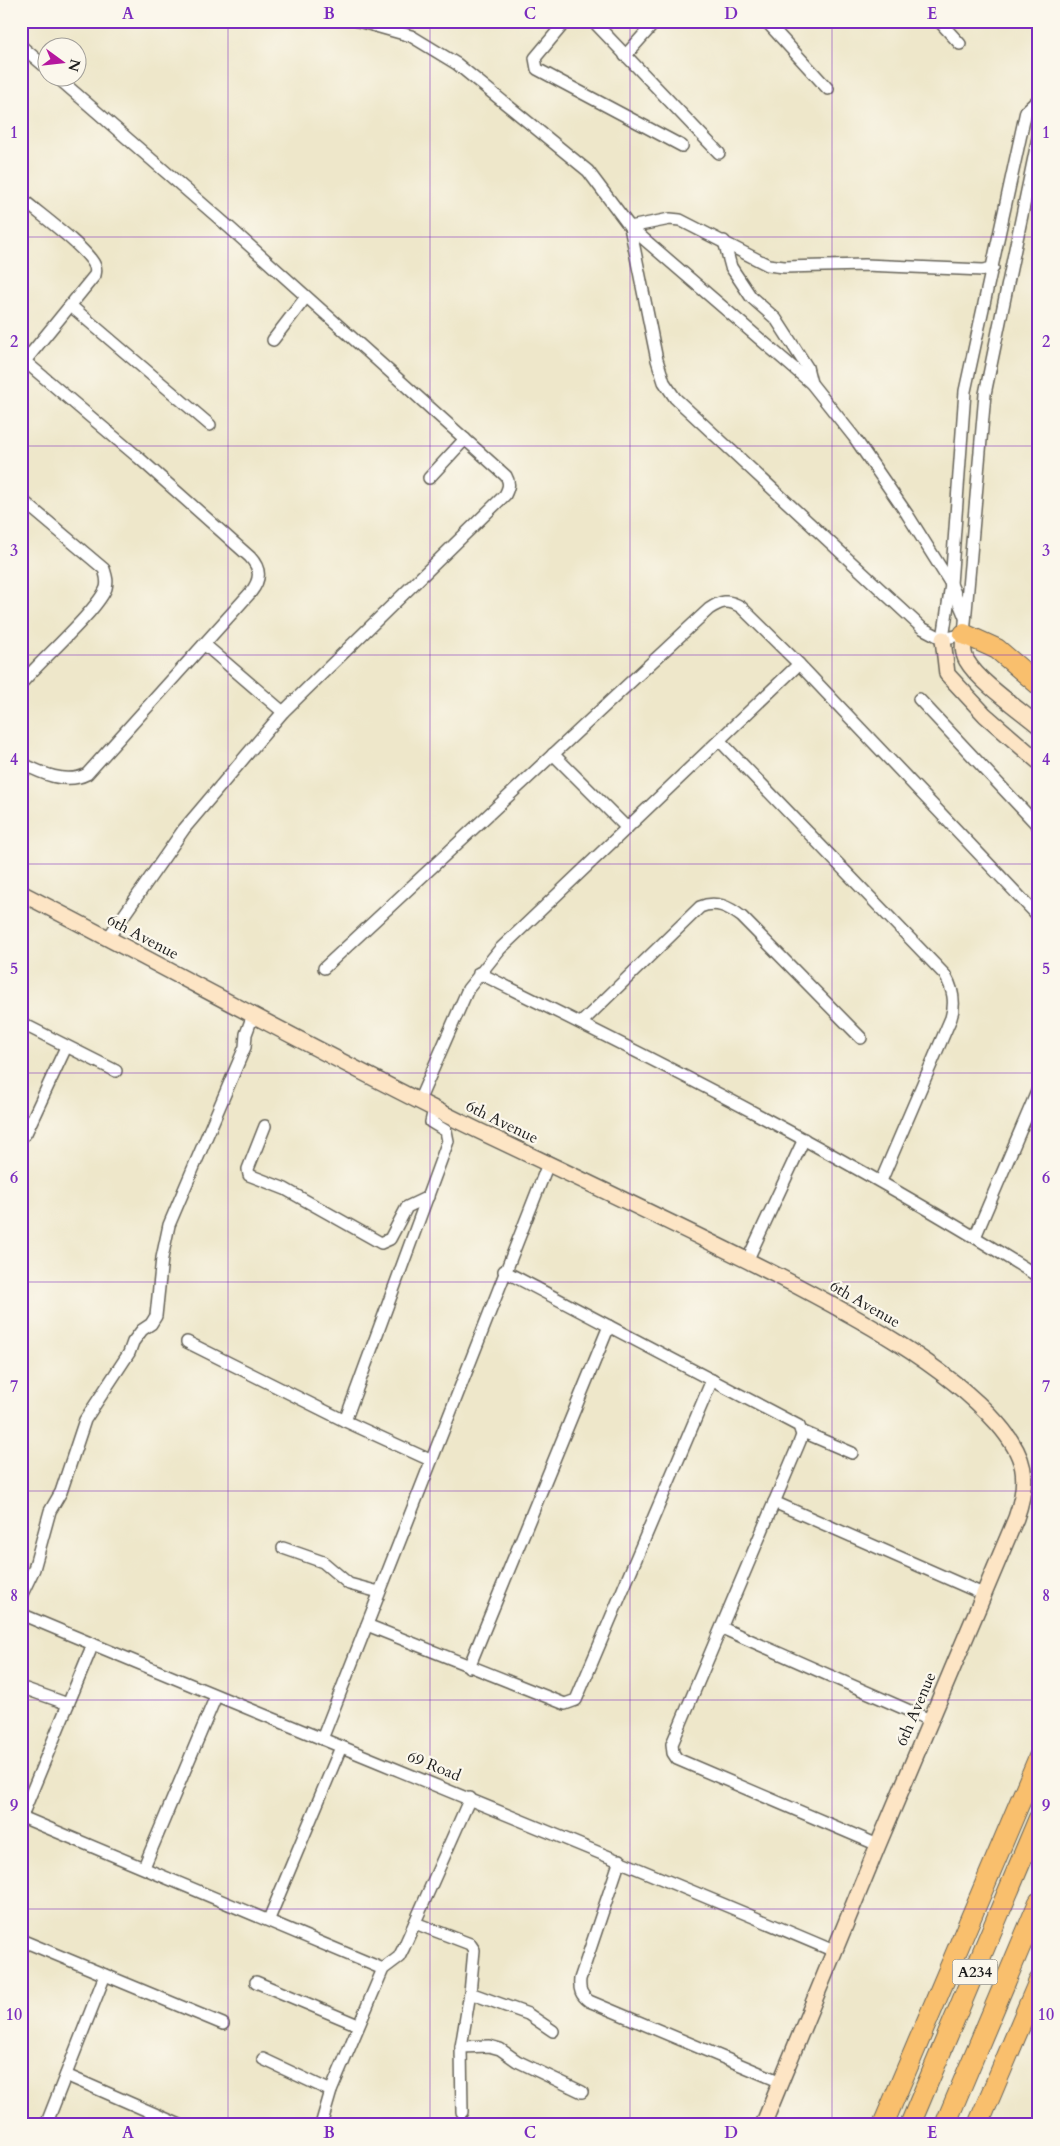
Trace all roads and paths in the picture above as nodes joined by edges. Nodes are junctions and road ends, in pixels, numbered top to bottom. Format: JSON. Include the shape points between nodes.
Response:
{"nodes":[{"id":1,"x":358,"y":21,"type":"edge"},
{"id":2,"x":566,"y":21,"type":"edge"},
{"id":3,"x":593,"y":21,"type":"edge"},
{"id":4,"x":656,"y":21,"type":"edge"},
{"id":5,"x":766,"y":21,"type":"edge"},
{"id":6,"x":939,"y":21,"type":"edge"},
{"id":7,"x":960,"y":44,"type":"dead end"},
{"id":8,"x":21,"y":46,"type":"edge"},
{"id":9,"x":625,"y":56,"type":"junction"},
{"id":10,"x":38,"y":60,"type":"edge"},
{"id":11,"x":69,"y":88,"type":"edge"},
{"id":12,"x":828,"y":88,"type":"dead end"},
{"id":13,"x":1039,"y":99,"type":"edge"},
{"id":14,"x":1039,"y":133,"type":"edge"},
{"id":15,"x":682,"y":146,"type":"dead end"},
{"id":16,"x":719,"y":153,"type":"dead end"},
{"id":17,"x":21,"y":198,"type":"edge"},
{"id":18,"x":630,"y":227,"type":"junction"},
{"id":19,"x":724,"y":241,"type":"junction"},
{"id":20,"x":993,"y":268,"type":"junction"},
{"id":21,"x":306,"y":296,"type":"junction"},
{"id":22,"x":71,"y":306,"type":"junction"},
{"id":23,"x":273,"y":340,"type":"dead end"},
{"id":24,"x":23,"y":360,"type":"edge"},
{"id":25,"x":811,"y":382,"type":"junction"},
{"id":26,"x":210,"y":425,"type":"dead end"},
{"id":27,"x":464,"y":439,"type":"junction"},
{"id":28,"x":429,"y":478,"type":"dead end"},
{"id":29,"x":21,"y":499,"type":"edge"},
{"id":30,"x":951,"y":584,"type":"junction"},
{"id":31,"x":965,"y":626,"type":"junction"},
{"id":32,"x":943,"y":638,"type":"junction"},
{"id":33,"x":204,"y":644,"type":"junction"},
{"id":34,"x":799,"y":664,"type":"junction"},
{"id":35,"x":25,"y":671,"type":"edge"},
{"id":36,"x":21,"y":684,"type":"edge"},
{"id":37,"x":1039,"y":685,"type":"edge"},
{"id":38,"x":919,"y":699,"type":"dead end"},
{"id":39,"x":283,"y":712,"type":"junction"},
{"id":40,"x":1039,"y":726,"type":"edge"},
{"id":41,"x":718,"y":740,"type":"junction"},
{"id":42,"x":552,"y":754,"type":"junction"},
{"id":43,"x":1039,"y":762,"type":"edge"},
{"id":44,"x":21,"y":763,"type":"edge"},
{"id":45,"x":1039,"y":827,"type":"edge"},
{"id":46,"x":627,"y":828,"type":"junction"},
{"id":47,"x":21,"y":893,"type":"edge"},
{"id":48,"x":1039,"y":917,"type":"edge"},
{"id":49,"x":108,"y":938,"type":"junction"},
{"id":50,"x":324,"y":968,"type":"dead end"},
{"id":51,"x":479,"y":973,"type":"junction"},
{"id":52,"x":253,"y":1015,"type":"junction"},
{"id":53,"x":21,"y":1023,"type":"edge"},
{"id":54,"x":581,"y":1023,"type":"junction"},
{"id":55,"x":861,"y":1038,"type":"dead end"},
{"id":56,"x":66,"y":1047,"type":"junction"},
{"id":57,"x":116,"y":1072,"type":"dead end"},
{"id":58,"x":1039,"y":1087,"type":"edge"},
{"id":59,"x":419,"y":1101,"type":"junction"},
{"id":60,"x":434,"y":1109,"type":"junction"},
{"id":61,"x":265,"y":1126,"type":"dead end"},
{"id":62,"x":21,"y":1138,"type":"edge"},
{"id":63,"x":804,"y":1140,"type":"junction"},
{"id":64,"x":548,"y":1164,"type":"junction"},
{"id":65,"x":881,"y":1181,"type":"junction"},
{"id":66,"x":428,"y":1197,"type":"junction"},
{"id":67,"x":975,"y":1237,"type":"junction"},
{"id":68,"x":747,"y":1261,"type":"junction"},
{"id":69,"x":504,"y":1271,"type":"junction"},
{"id":70,"x":1039,"y":1277,"type":"edge"},
{"id":71,"x":609,"y":1326,"type":"junction"},
{"id":72,"x":187,"y":1342,"type":"dead end"},
{"id":73,"x":712,"y":1380,"type":"junction"},
{"id":74,"x":345,"y":1421,"type":"junction"},
{"id":75,"x":801,"y":1431,"type":"junction"},
{"id":76,"x":852,"y":1453,"type":"dead end"},
{"id":77,"x":430,"y":1460,"type":"junction"},
{"id":78,"x":774,"y":1502,"type":"junction"},
{"id":79,"x":283,"y":1548,"type":"dead end"},
{"id":80,"x":378,"y":1592,"type":"junction"},
{"id":81,"x":983,"y":1594,"type":"junction"},
{"id":82,"x":21,"y":1596,"type":"edge"},
{"id":83,"x":21,"y":1614,"type":"edge"},
{"id":84,"x":367,"y":1624,"type":"junction"},
{"id":85,"x":722,"y":1628,"type":"junction"},
{"id":86,"x":93,"y":1644,"type":"junction"},
{"id":87,"x":469,"y":1667,"type":"junction"},
{"id":88,"x":26,"y":1689,"type":"dead end"},
{"id":89,"x":216,"y":1696,"type":"junction"},
{"id":90,"x":68,"y":1704,"type":"junction"},
{"id":91,"x":930,"y":1720,"type":"junction"},
{"id":92,"x":322,"y":1739,"type":"junction"},
{"id":93,"x":341,"y":1747,"type":"junction"},
{"id":94,"x":1039,"y":1757,"type":"edge"},
{"id":95,"x":470,"y":1798,"type":"junction"},
{"id":96,"x":22,"y":1817,"type":"edge"},
{"id":97,"x":1039,"y":1818,"type":"edge"},
{"id":98,"x":878,"y":1845,"type":"junction"},
{"id":99,"x":620,"y":1860,"type":"junction"},
{"id":100,"x":144,"y":1867,"type":"junction"},
{"id":101,"x":1039,"y":1902,"type":"edge"},
{"id":102,"x":269,"y":1919,"type":"junction"},
{"id":103,"x":415,"y":1923,"type":"junction"},
{"id":104,"x":21,"y":1940,"type":"edge"},
{"id":105,"x":834,"y":1951,"type":"junction"},
{"id":106,"x":383,"y":1970,"type":"junction"},
{"id":107,"x":105,"y":1975,"type":"junction"},
{"id":108,"x":1039,"y":1981,"type":"edge"},
{"id":109,"x":256,"y":1982,"type":"dead end"},
{"id":110,"x":470,"y":1993,"type":"junction"},
{"id":111,"x":223,"y":2024,"type":"dead end"},
{"id":112,"x":358,"y":2025,"type":"junction"},
{"id":113,"x":553,"y":2031,"type":"dead end"},
{"id":114,"x":461,"y":2047,"type":"junction"},
{"id":115,"x":263,"y":2059,"type":"dead end"},
{"id":116,"x":906,"y":2071,"type":"junction"},
{"id":117,"x":66,"y":2075,"type":"junction"},
{"id":118,"x":781,"y":2082,"type":"junction"},
{"id":119,"x":331,"y":2091,"type":"junction"},
{"id":120,"x":582,"y":2092,"type":"dead end"},
{"id":121,"x":462,"y":2112,"type":"dead end"},
{"id":122,"x":46,"y":2125,"type":"edge"},
{"id":123,"x":180,"y":2125,"type":"edge"},
{"id":124,"x":321,"y":2125,"type":"edge"},
{"id":125,"x":763,"y":2125,"type":"edge"},
{"id":126,"x":874,"y":2125,"type":"edge"},
{"id":127,"x":884,"y":2125,"type":"edge"},
{"id":128,"x":910,"y":2125,"type":"edge"},
{"id":129,"x":945,"y":2125,"type":"edge"},
{"id":130,"x":978,"y":2125,"type":"edge"}],
"edges":[{"from":1,"to":18,"type":"street","via":[[411,36],[457,64],[588,171]]},
{"from":2,"to":15,"type":"street","via":[[535,58],[537,69]]},
{"from":3,"to":9,"type":"street"},
{"from":4,"to":9,"type":"street"},
{"from":5,"to":12,"type":"street"},
{"from":6,"to":7,"type":"street"},
{"from":8,"to":10,"type":"street"},
{"from":9,"to":16,"type":"street"},
{"from":11,"to":21,"type":"street"},
{"from":13,"to":20,"type":"street","via":[[1026,111]]},
{"from":14,"to":31,"type":"street","via":[[985,394]]},
{"from":17,"to":22,"type":"street","via":[[94,263],[96,275]]},
{"from":18,"to":19,"type":"street","via":[[680,220]]},
{"from":18,"to":25,"type":"street"},
{"from":18,"to":32,"type":"street","via":[[657,360],[664,382],[675,398],[922,628]]},
{"from":19,"to":20,"type":"street","via":[[768,265],[784,267]]},
{"from":19,"to":25,"type":"street","via":[[731,267],[751,297],[776,319],[807,366]]},
{"from":20,"to":30,"type":"street","via":[[966,391]]},
{"from":21,"to":23,"type":"street"},
{"from":21,"to":27,"type":"street"},
{"from":22,"to":24,"type":"street"},
{"from":22,"to":26,"type":"street"},
{"from":24,"to":33,"type":"street","via":[[139,458],[255,563],[259,570],[256,586]]},
{"from":25,"to":30,"type":"street","via":[[872,463]]},
{"from":27,"to":28,"type":"street"},
{"from":27,"to":39,"type":"street","via":[[506,476],[509,488]]},
{"from":29,"to":35,"type":"street","via":[[104,569],[107,578],[105,589],[91,608]]},
{"from":30,"to":31,"type":"street"},
{"from":30,"to":32,"type":"street"},
{"from":31,"to":32,"type":"street"},
{"from":31,"to":37,"type":"highway"},
{"from":31,"to":40,"type":"street","via":[[963,647],[966,660]]},
{"from":32,"to":43,"type":"street","via":[[947,674],[985,715]]},
{"from":33,"to":39,"type":"street"},
{"from":33,"to":44,"type":"street","via":[[87,774],[78,779],[64,780]]},
{"from":34,"to":41,"type":"street"},
{"from":34,"to":42,"type":"street","via":[[741,607],[732,601],[723,601],[710,609]]},
{"from":34,"to":48,"type":"street"},
{"from":35,"to":36,"type":"street"},
{"from":38,"to":45,"type":"street"},
{"from":39,"to":49,"type":"street","via":[[184,829]]},
{"from":41,"to":46,"type":"street"},
{"from":41,"to":65,"type":"street","via":[[945,975],[951,986],[954,1008],[951,1018]]},
{"from":42,"to":46,"type":"street"},
{"from":42,"to":50,"type":"street"},
{"from":46,"to":51,"type":"street"},
{"from":47,"to":49,"type":"street","name":"6th Avenue"},
{"from":49,"to":52,"type":"street","name":"6th Avenue"},
{"from":51,"to":54,"type":"street"},
{"from":51,"to":59,"type":"street","via":[[462,1001]]},
{"from":52,"to":59,"type":"street","name":"6th Avenue"},
{"from":52,"to":82,"type":"street","via":[[245,1047],[168,1225],[156,1316],[133,1342],[84,1420],[62,1492],[50,1511],[34,1569]]},
{"from":53,"to":56,"type":"street"},
{"from":54,"to":55,"type":"street","via":[[700,907],[714,904],[728,907],[742,917]]},
{"from":54,"to":63,"type":"street"},
{"from":56,"to":57,"type":"street"},
{"from":56,"to":62,"type":"street"},
{"from":58,"to":67,"type":"street"},
{"from":59,"to":60,"type":"street","name":"6th Avenue"},
{"from":60,"to":64,"type":"street","name":"6th Avenue"},
{"from":60,"to":66,"type":"street","via":[[430,1120],[446,1131],[448,1141]]},
{"from":61,"to":66,"type":"street","via":[[248,1169],[249,1175],[285,1189],[381,1243],[390,1239],[408,1208]]},
{"from":63,"to":65,"type":"street"},
{"from":63,"to":68,"type":"street"},
{"from":64,"to":68,"type":"street","name":"6th Avenue"},
{"from":64,"to":69,"type":"street"},
{"from":65,"to":67,"type":"street"},
{"from":66,"to":74,"type":"street"},
{"from":67,"to":70,"type":"street"},
{"from":68,"to":81,"type":"street","name":"6th Avenue","via":[[894,1341],[959,1388],[1010,1439],[1024,1468],[1024,1493]]},
{"from":69,"to":71,"type":"street"},
{"from":69,"to":77,"type":"street"},
{"from":71,"to":73,"type":"street"},
{"from":71,"to":87,"type":"street"},
{"from":72,"to":74,"type":"street"},
{"from":73,"to":75,"type":"street","via":[[795,1423]]},
{"from":73,"to":87,"type":"street","via":[[576,1700],[566,1704]]},
{"from":74,"to":77,"type":"street"},
{"from":75,"to":76,"type":"street"},
{"from":75,"to":78,"type":"street","via":[[800,1441]]},
{"from":77,"to":80,"type":"street"},
{"from":78,"to":81,"type":"street"},
{"from":78,"to":85,"type":"street"},
{"from":79,"to":80,"type":"street","via":[[323,1562],[349,1584]]},
{"from":80,"to":84,"type":"street"},
{"from":81,"to":91,"type":"street","name":"6th Avenue"},
{"from":83,"to":86,"type":"street","name":"69 Road"},
{"from":84,"to":87,"type":"street"},
{"from":84,"to":92,"type":"street"},
{"from":85,"to":91,"type":"street"},
{"from":85,"to":98,"type":"street","via":[[672,1744],[677,1759]]},
{"from":86,"to":89,"type":"street","name":"69 Road"},
{"from":86,"to":90,"type":"street"},
{"from":88,"to":90,"type":"street"},
{"from":89,"to":92,"type":"street","name":"69 Road"},
{"from":89,"to":100,"type":"street"},
{"from":90,"to":96,"type":"street"},
{"from":91,"to":98,"type":"street","name":"6th Avenue"},
{"from":92,"to":93,"type":"street","name":"69 Road"},
{"from":93,"to":95,"type":"street","name":"69 Road"},
{"from":93,"to":102,"type":"street"},
{"from":94,"to":116,"type":"highway"},
{"from":95,"to":99,"type":"street","name":"69 Road"},
{"from":95,"to":103,"type":"street"},
{"from":96,"to":100,"type":"street"},
{"from":97,"to":128,"type":"highway","number":"A234"},
{"from":98,"to":105,"type":"street","name":"6th Avenue"},
{"from":99,"to":105,"type":"street","name":"69 Road"},
{"from":99,"to":118,"type":"street","via":[[580,1979],[580,1992],[589,2002]]},
{"from":100,"to":102,"type":"street"},
{"from":101,"to":129,"type":"highway","number":"A234"},
{"from":102,"to":106,"type":"street"},
{"from":103,"to":106,"type":"street","via":[[399,1957]]},
{"from":103,"to":110,"type":"street","via":[[470,1944],[475,1956]]},
{"from":104,"to":107,"type":"street"},
{"from":105,"to":118,"type":"street","name":"6th Avenue"},
{"from":106,"to":112,"type":"street"},
{"from":107,"to":111,"type":"street"},
{"from":107,"to":117,"type":"street"},
{"from":108,"to":130,"type":"highway"},
{"from":109,"to":112,"type":"street"},
{"from":110,"to":113,"type":"street","via":[[528,2014]]},
{"from":110,"to":114,"type":"street"},
{"from":112,"to":119,"type":"street"},
{"from":114,"to":120,"type":"street","via":[[500,2049],[517,2061]]},
{"from":114,"to":121,"type":"street"},
{"from":115,"to":119,"type":"street"},
{"from":116,"to":126,"type":"highway","via":[[887,2098]]},
{"from":116,"to":127,"type":"highway"},
{"from":117,"to":122,"type":"street"},
{"from":117,"to":123,"type":"street"},
{"from":118,"to":125,"type":"street","name":"6th Avenue"},
{"from":119,"to":124,"type":"street"}]}
